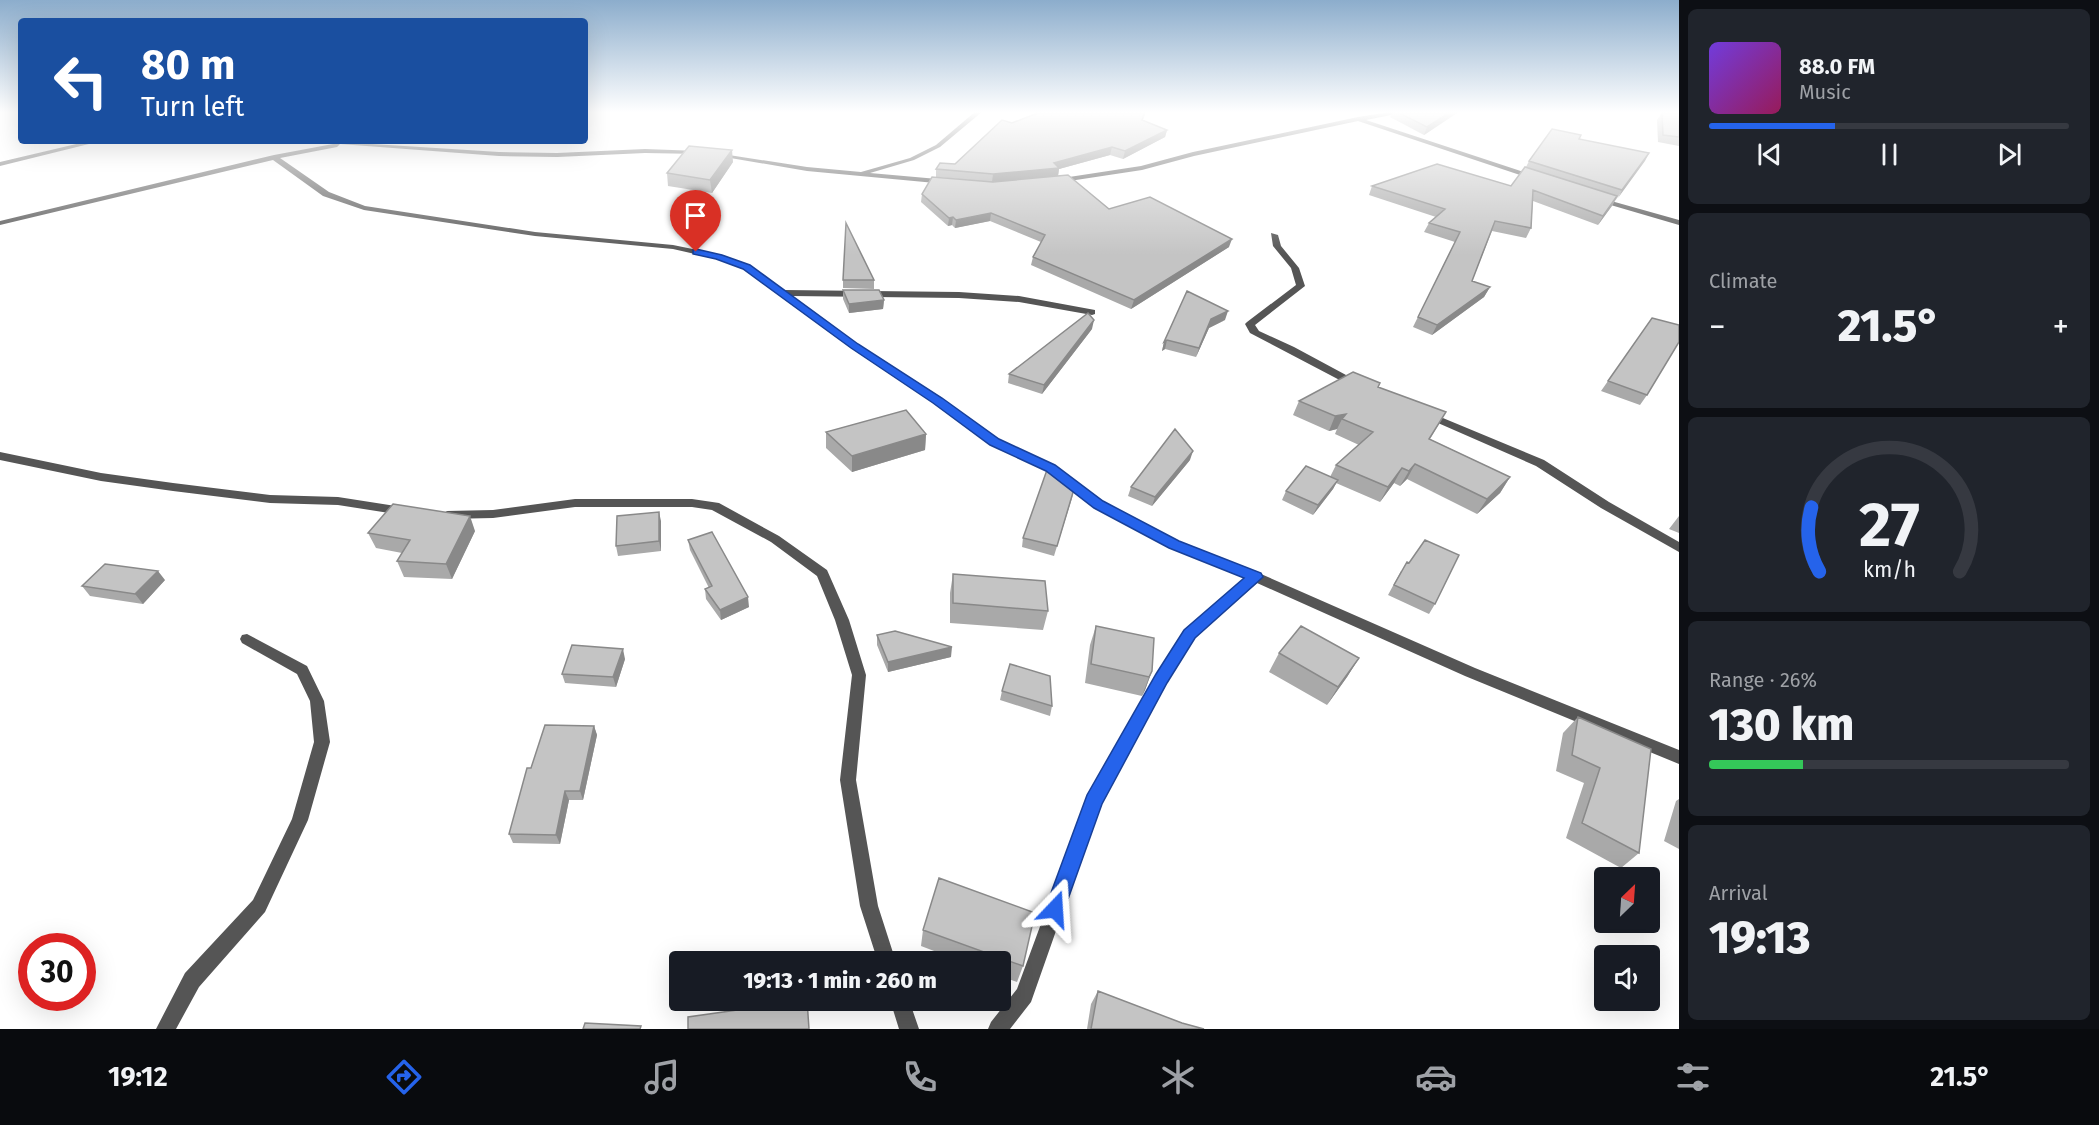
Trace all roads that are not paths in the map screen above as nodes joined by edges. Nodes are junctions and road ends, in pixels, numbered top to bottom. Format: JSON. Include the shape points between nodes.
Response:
{"nodes":[{"id":1,"x":21,"y":159,"type":"edge"},
{"id":2,"x":270,"y":159,"type":"edge"},
{"id":3,"x":275,"y":159,"type":"edge"},
{"id":4,"x":744,"y":159,"type":"edge"},
{"id":5,"x":912,"y":159,"type":"edge"},
{"id":6,"x":1175,"y":159,"type":"edge"},
{"id":7,"x":1481,"y":159,"type":"edge"},
{"id":8,"x":0,"y":164,"type":"edge"},
{"id":9,"x":858,"y":174,"type":"junction"},
{"id":10,"x":1548,"y":181,"type":"edge"},
{"id":11,"x":1045,"y":182,"type":"edge"},
{"id":12,"x":959,"y":183,"type":"edge"},
{"id":13,"x":1592,"y":196,"type":"edge"},
{"id":14,"x":0,"y":223,"type":"edge"},
{"id":15,"x":1679,"y":223,"type":"edge"},
{"id":16,"x":1274,"y":235,"type":"dead end"},
{"id":17,"x":784,"y":293,"type":"junction"},
{"id":18,"x":1092,"y":312,"type":"dead end"},
{"id":19,"x":1370,"y":390,"type":"edge"},
{"id":20,"x":1420,"y":412,"type":"edge"},
{"id":21,"x":0,"y":456,"type":"edge"},
{"id":22,"x":413,"y":513,"type":"edge"},
{"id":23,"x":433,"y":514,"type":"edge"},
{"id":24,"x":1679,"y":548,"type":"edge"},
{"id":25,"x":1256,"y":577,"type":"junction"},
{"id":26,"x":247,"y":639,"type":"dead end"},
{"id":27,"x":1679,"y":757,"type":"edge"},
{"id":28,"x":883,"y":951,"type":"edge"},
{"id":29,"x":903,"y":1011,"type":"edge"},
{"id":30,"x":166,"y":1029,"type":"edge"},
{"id":31,"x":909,"y":1029,"type":"edge"},
{"id":32,"x":998,"y":1029,"type":"edge"}],
"edges":[{"from":1,"to":8,"type":"street"},
{"from":2,"to":14,"type":"street"},
{"from":3,"to":17,"type":"street","via":[[326,194],[364,208],[535,234],[674,247],[747,267]]},
{"from":4,"to":9,"type":"street"},
{"from":5,"to":9,"type":"street"},
{"from":6,"to":11,"type":"street","via":[[1143,168]]},
{"from":7,"to":10,"type":"street"},
{"from":9,"to":12,"type":"street"},
{"from":13,"to":15,"type":"street"},
{"from":16,"to":19,"type":"street","via":[[1301,285],[1250,324],[1255,333]]},
{"from":17,"to":18,"type":"street","via":[[959,295],[1019,299]]},
{"from":17,"to":25,"type":"street","via":[[995,442],[1050,468],[1099,504],[1174,545]]},
{"from":20,"to":24,"type":"street","via":[[1540,462]]},
{"from":21,"to":22,"type":"street","via":[[101,477],[270,499],[338,501]]},
{"from":23,"to":28,"type":"street","via":[[493,514],[574,503],[715,506],[775,539],[822,573],[859,675],[848,780],[869,906]]},
{"from":25,"to":27,"type":"street","via":[[1470,672]]},
{"from":25,"to":32,"type":"street","via":[[1190,634],[1162,678],[1094,801],[1024,995]]},
{"from":26,"to":30,"type":"street","via":[[302,670],[317,701],[322,742],[300,820],[259,906],[192,980]]},
{"from":29,"to":31,"type":"street"}]}
